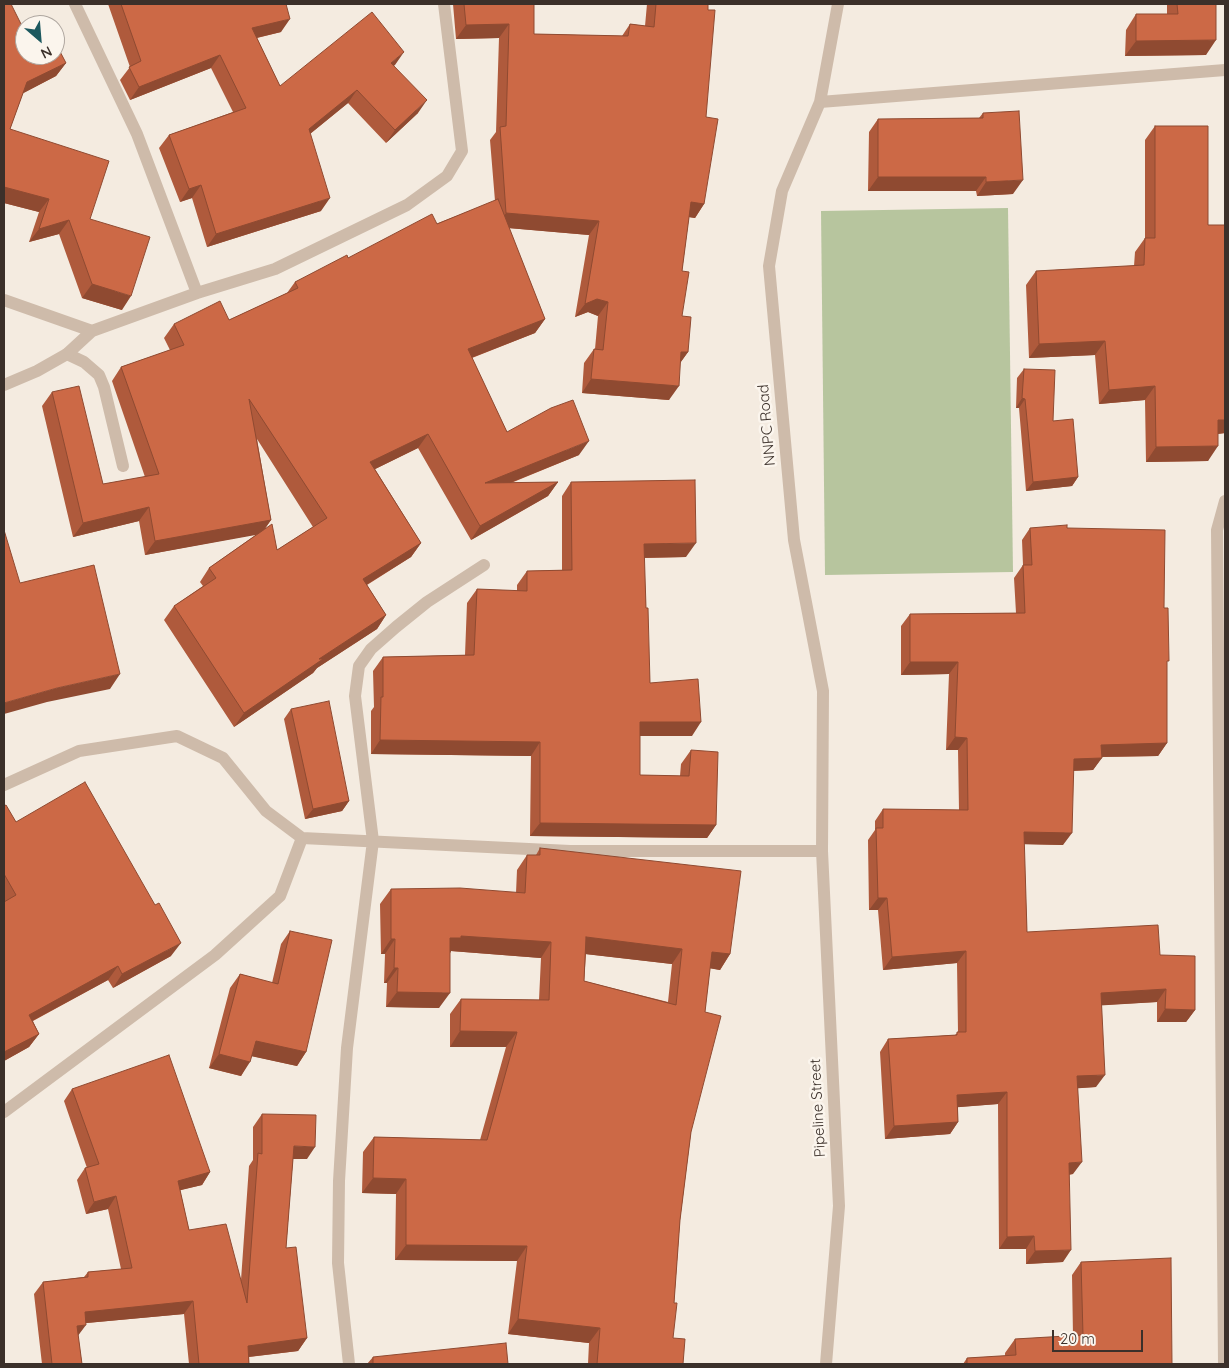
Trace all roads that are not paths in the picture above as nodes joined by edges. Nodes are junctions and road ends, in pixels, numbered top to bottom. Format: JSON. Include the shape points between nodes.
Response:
{"nodes":[{"id":1,"x":75,"y":4,"type":"edge"},
{"id":2,"x":444,"y":4,"type":"edge"},
{"id":3,"x":838,"y":4,"type":"edge"},
{"id":4,"x":1225,"y":70,"type":"edge"},
{"id":5,"x":820,"y":102,"type":"junction"},
{"id":6,"x":197,"y":293,"type":"junction"},
{"id":7,"x":4,"y":300,"type":"edge"},
{"id":8,"x":92,"y":331,"type":"junction"},
{"id":9,"x":67,"y":354,"type":"junction"},
{"id":10,"x":4,"y":385,"type":"edge"},
{"id":11,"x":123,"y":466,"type":"dead end"},
{"id":12,"x":1225,"y":502,"type":"edge"},
{"id":13,"x":484,"y":565,"type":"dead end"},
{"id":14,"x":4,"y":785,"type":"edge"},
{"id":15,"x":302,"y":838,"type":"junction"},
{"id":16,"x":372,"y":841,"type":"junction"},
{"id":17,"x":822,"y":851,"type":"junction"},
{"id":18,"x":4,"y":1112,"type":"edge"},
{"id":19,"x":349,"y":1364,"type":"edge"},
{"id":20,"x":826,"y":1364,"type":"edge"},
{"id":21,"x":1224,"y":1364,"type":"edge"}],
"edges":[{"from":1,"to":6,"type":"street","via":[[138,134]]},
{"from":2,"to":6,"type":"street","via":[[462,151],[446,176],[407,205],[275,269]]},
{"from":3,"to":5,"type":"street","name":"NNPC Road"},
{"from":4,"to":5,"type":"street"},
{"from":5,"to":17,"type":"street","name":"NNPC Road","via":[[782,191],[769,266],[794,540],[823,691]]},
{"from":6,"to":8,"type":"street"},
{"from":7,"to":8,"type":"street"},
{"from":8,"to":9,"type":"street"},
{"from":9,"to":10,"type":"street"},
{"from":9,"to":11,"type":"street","via":[[99,374]]},
{"from":12,"to":21,"type":"street","via":[[1217,530]]},
{"from":13,"to":16,"type":"street","via":[[427,602],[396,627],[371,649],[359,666],[355,696]]},
{"from":14,"to":15,"type":"street","via":[[79,751],[177,736],[223,758],[266,811]]},
{"from":15,"to":16,"type":"street"},
{"from":15,"to":18,"type":"street","via":[[280,896],[273,903],[215,955]]},
{"from":16,"to":17,"type":"street","via":[[570,851]]},
{"from":16,"to":19,"type":"street","via":[[347,1048],[338,1181],[338,1263]]},
{"from":17,"to":20,"type":"street","name":"Pipeline Street","via":[[838,1206]]}]}
